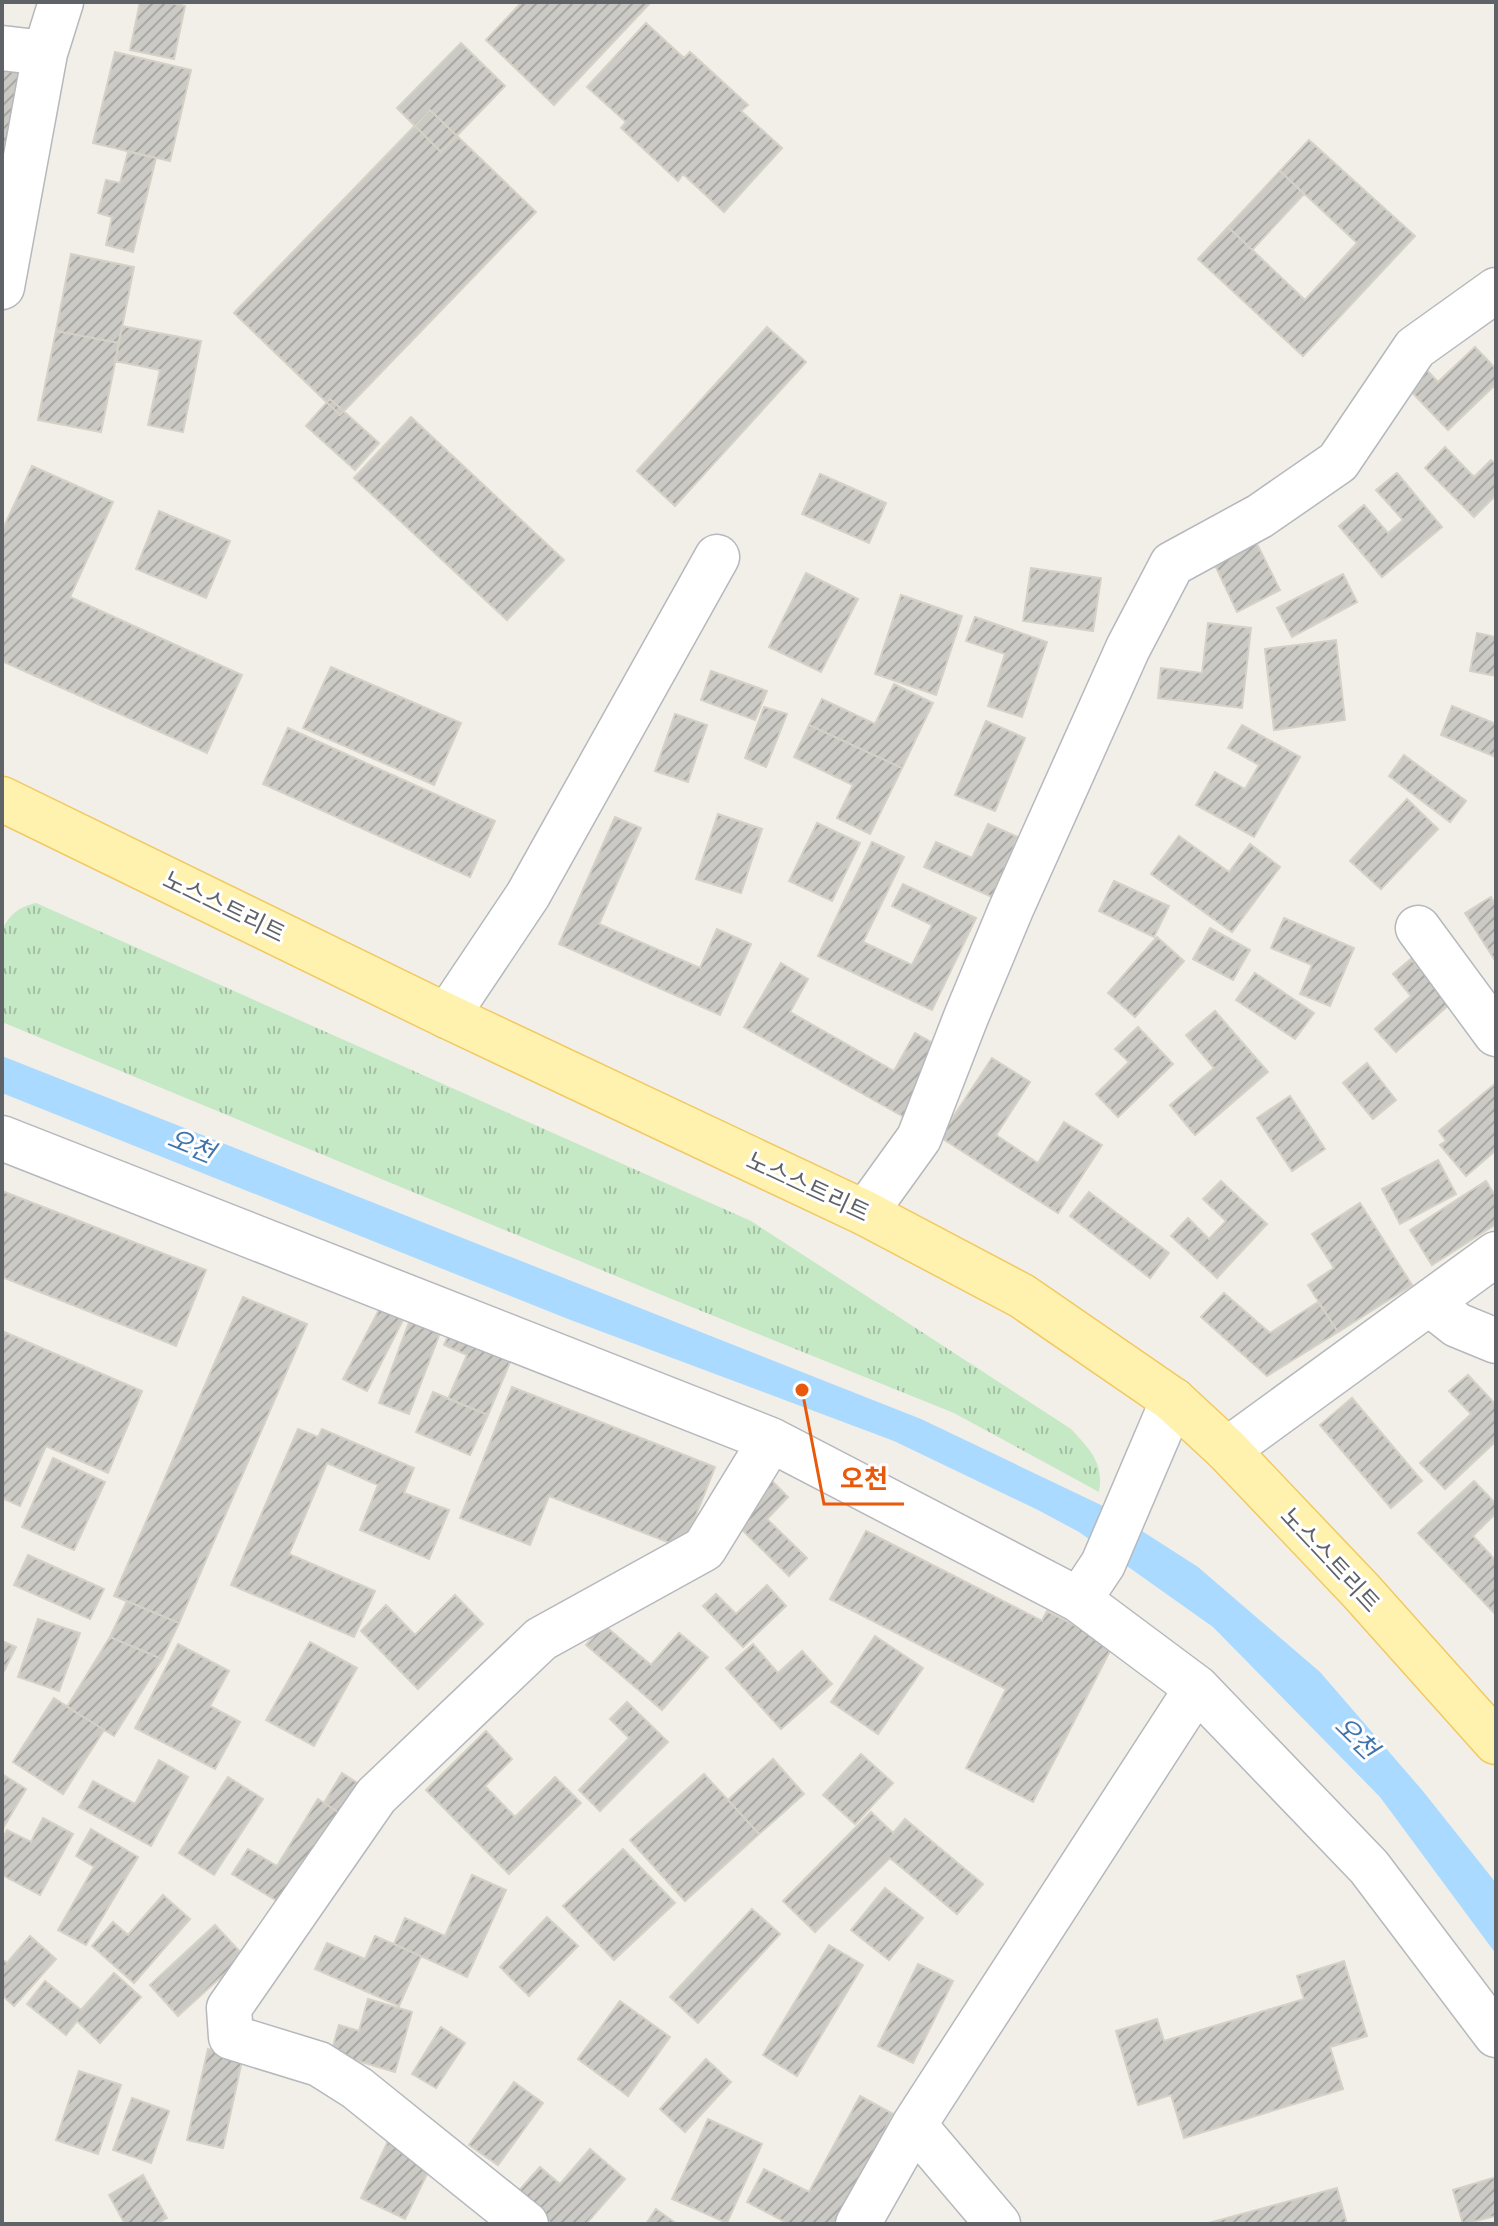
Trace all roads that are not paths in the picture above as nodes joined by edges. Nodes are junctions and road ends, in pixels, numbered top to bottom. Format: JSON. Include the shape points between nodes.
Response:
{"nodes":[{"id":1,"x":61,"y":2,"type":"edge"},
{"id":2,"x":2,"y":48,"type":"edge"},
{"id":3,"x":45,"y":53,"type":"junction"},
{"id":4,"x":2,"y":287,"type":"edge"},
{"id":5,"x":1496,"y":290,"type":"edge"},
{"id":6,"x":717,"y":557,"type":"dead end"},
{"id":7,"x":2,"y":799,"type":"edge"},
{"id":8,"x":1418,"y":928,"type":"dead end"},
{"id":9,"x":447,"y":1016,"type":"junction"},
{"id":10,"x":1496,"y":1034,"type":"edge"},
{"id":11,"x":2,"y":1138,"type":"edge"},
{"id":12,"x":865,"y":1213,"type":"junction"},
{"id":13,"x":1496,"y":1254,"type":"edge"},
{"id":14,"x":1429,"y":1303,"type":"junction"},
{"id":15,"x":1496,"y":1341,"type":"edge"},
{"id":16,"x":1173,"y":1400,"type":"junction"},
{"id":17,"x":771,"y":1440,"type":"junction"},
{"id":18,"x":1227,"y":1450,"type":"junction"},
{"id":19,"x":1079,"y":1600,"type":"junction"},
{"id":20,"x":1197,"y":1688,"type":"junction"},
{"id":21,"x":1489,"y":1720,"type":"edge"},
{"id":22,"x":1496,"y":2035,"type":"edge"},
{"id":23,"x":914,"y":2125,"type":"junction"},
{"id":24,"x":526,"y":2224,"type":"edge"},
{"id":25,"x":858,"y":2224,"type":"edge"},
{"id":26,"x":998,"y":2224,"type":"edge"}],
"edges":[{"from":1,"to":3,"type":"street"},
{"from":2,"to":3,"type":"street"},
{"from":3,"to":4,"type":"street"},
{"from":5,"to":12,"type":"street","via":[[1415,348],[1338,462],[1260,516],[1172,564],[1128,648],[1017,894],[919,1138]]},
{"from":6,"to":9,"type":"street","via":[[528,895]]},
{"from":7,"to":9,"type":"main road","name":"노스스트리트"},
{"from":8,"to":10,"type":"street"},
{"from":9,"to":12,"type":"main road","name":"노스스트리트"},
{"from":11,"to":17,"type":"street"},
{"from":12,"to":16,"type":"main road","name":"노스스트리트","via":[[1022,1296]]},
{"from":13,"to":14,"type":"street"},
{"from":14,"to":15,"type":"street","via":[[1457,1325]]},
{"from":14,"to":18,"type":"street"},
{"from":16,"to":18,"type":"main road","name":"노스스트리트"},
{"from":16,"to":19,"type":"street","via":[[1103,1564]]},
{"from":17,"to":19,"type":"street"},
{"from":17,"to":24,"type":"street","via":[[704,1549],[541,1639],[376,1796],[229,2008],[231,2037],[319,2064],[357,2088]]},
{"from":18,"to":21,"type":"main road","name":"노스스트리트"},
{"from":19,"to":20,"type":"street"},
{"from":20,"to":22,"type":"street","via":[[1369,1867]]},
{"from":20,"to":23,"type":"street"},
{"from":23,"to":25,"type":"street"},
{"from":23,"to":26,"type":"street"}]}
